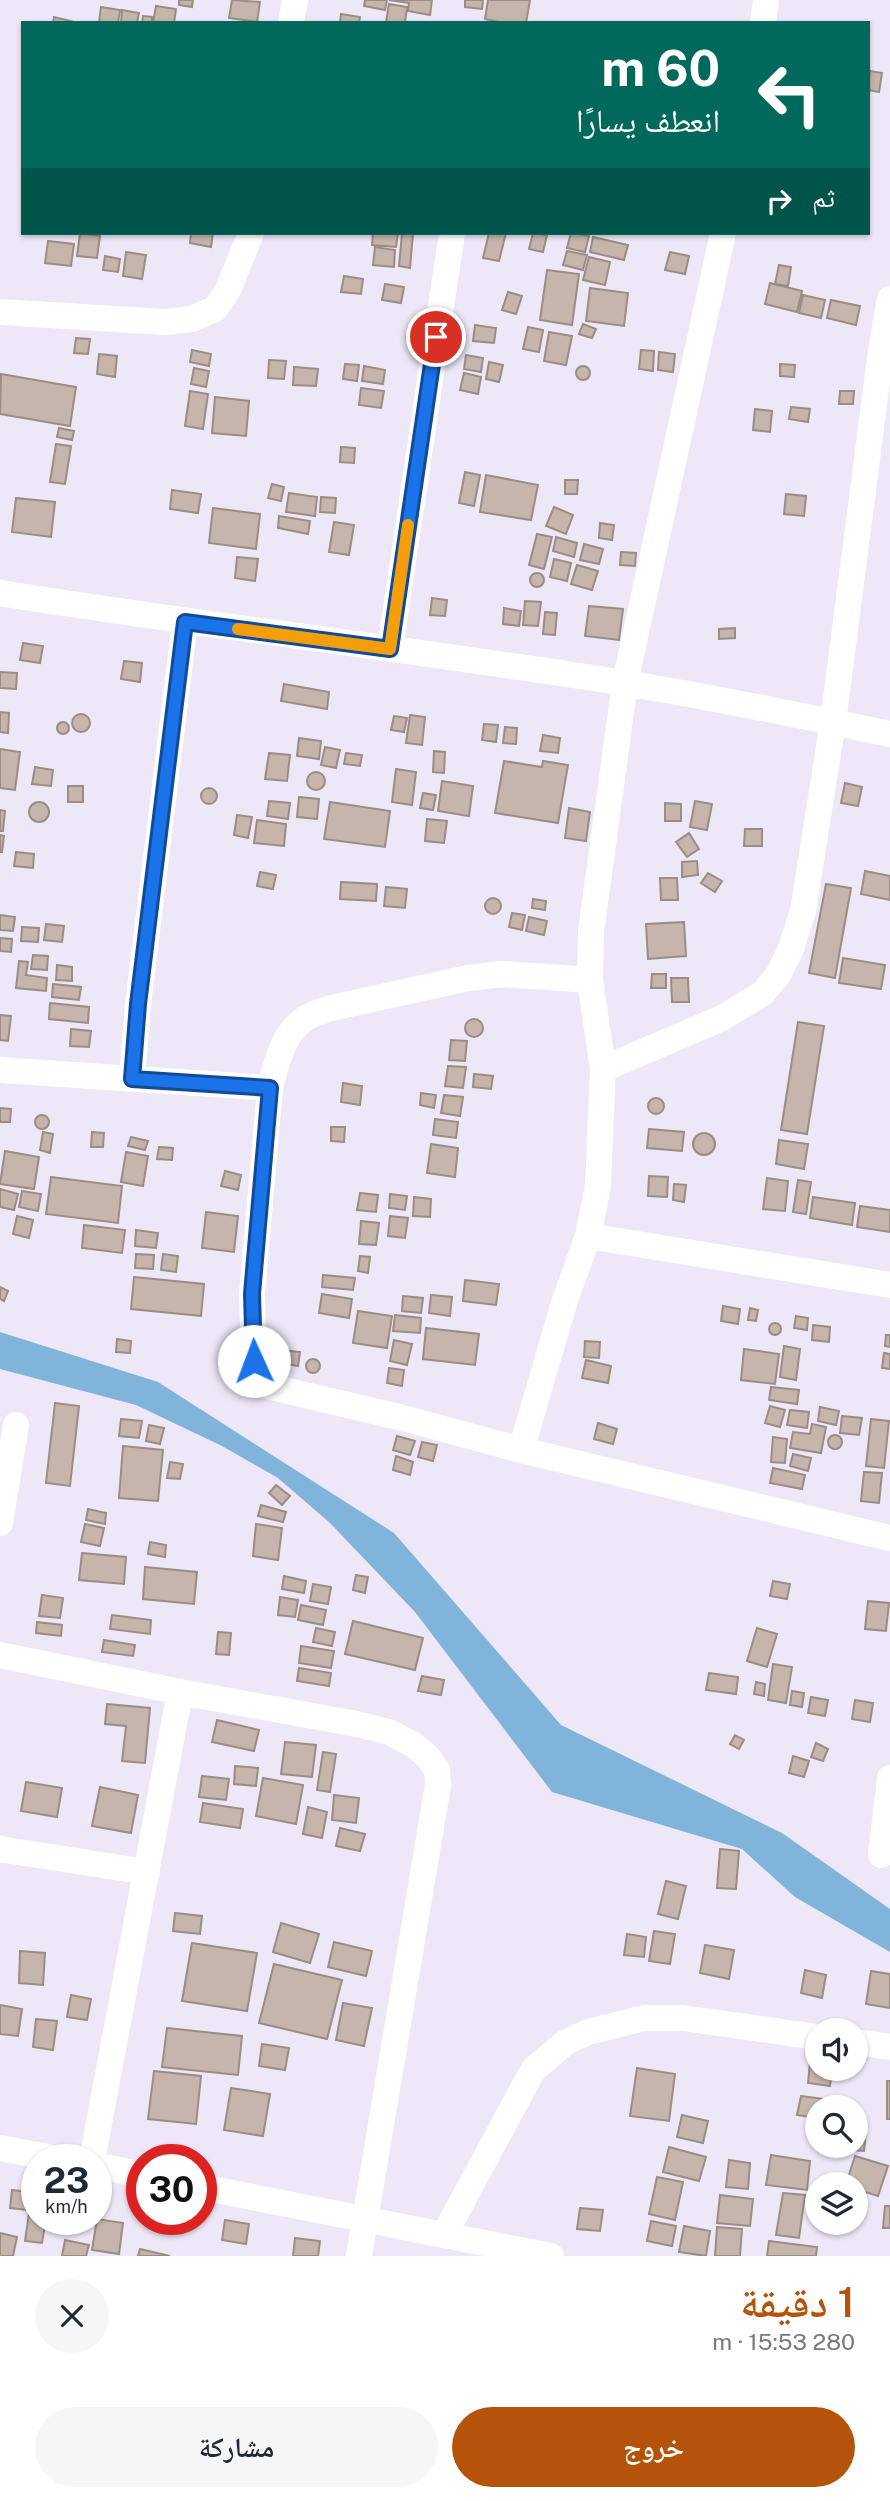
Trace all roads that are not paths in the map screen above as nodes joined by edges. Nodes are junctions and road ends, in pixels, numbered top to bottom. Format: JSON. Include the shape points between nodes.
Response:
{"nodes":[{"id":1,"x":295,"y":0,"type":"edge"},
{"id":2,"x":766,"y":0,"type":"edge"},
{"id":3,"x":292,"y":21,"type":"edge"},
{"id":4,"x":763,"y":21,"type":"edge"},
{"id":5,"x":250,"y":235,"type":"edge"},
{"id":6,"x":452,"y":235,"type":"edge"},
{"id":7,"x":723,"y":235,"type":"edge"},
{"id":8,"x":890,"y":299,"type":"edge"},
{"id":9,"x":0,"y":312,"type":"edge"},
{"id":10,"x":0,"y":593,"type":"edge"},
{"id":11,"x":185,"y":622,"type":"junction"},
{"id":12,"x":390,"y":649,"type":"junction"},
{"id":13,"x":625,"y":683,"type":"junction"},
{"id":14,"x":833,"y":722,"type":"junction"},
{"id":15,"x":890,"y":734,"type":"edge"},
{"id":16,"x":590,"y":980,"type":"junction"},
{"id":17,"x":604,"y":1069,"type":"junction"},
{"id":18,"x":0,"y":1070,"type":"edge"},
{"id":19,"x":132,"y":1079,"type":"junction"},
{"id":20,"x":270,"y":1088,"type":"junction"},
{"id":21,"x":588,"y":1236,"type":"junction"},
{"id":22,"x":890,"y":1285,"type":"edge"},
{"id":23,"x":16,"y":1425,"type":"dead end"},
{"id":24,"x":521,"y":1450,"type":"junction"},
{"id":25,"x":0,"y":1523,"type":"edge"},
{"id":26,"x":890,"y":1538,"type":"edge"},
{"id":27,"x":0,"y":1655,"type":"edge"},
{"id":28,"x":180,"y":1692,"type":"junction"},
{"id":29,"x":890,"y":1778,"type":"edge"},
{"id":30,"x":0,"y":1849,"type":"edge"},
{"id":31,"x":881,"y":1855,"type":"dead end"},
{"id":32,"x":147,"y":1872,"type":"junction"},
{"id":33,"x":805,"y":2035,"type":"edge"},
{"id":34,"x":868,"y":2044,"type":"edge"},
{"id":35,"x":890,"y":2047,"type":"edge"},
{"id":36,"x":95,"y":2144,"type":"edge"},
{"id":37,"x":0,"y":2148,"type":"edge"},
{"id":38,"x":21,"y":2152,"type":"edge"},
{"id":39,"x":217,"y":2190,"type":"edge"},
{"id":40,"x":363,"y":2220,"type":"junction"},
{"id":41,"x":444,"y":2235,"type":"junction"},
{"id":42,"x":359,"y":2256,"type":"edge"},
{"id":43,"x":551,"y":2256,"type":"edge"}],
"edges":[{"from":1,"to":3,"type":"street"},
{"from":2,"to":4,"type":"street"},
{"from":5,"to":9,"type":"street","via":[[228,290],[215,309],[192,319],[164,322]]},
{"from":6,"to":12,"type":"street"},
{"from":7,"to":13,"type":"street"},
{"from":8,"to":14,"type":"street"},
{"from":10,"to":11,"type":"street"},
{"from":11,"to":12,"type":"street"},
{"from":11,"to":19,"type":"street"},
{"from":12,"to":13,"type":"street"},
{"from":13,"to":14,"type":"street"},
{"from":13,"to":16,"type":"street","via":[[591,932]]},
{"from":14,"to":15,"type":"street"},
{"from":14,"to":17,"type":"street","via":[[803,911],[778,975],[763,993],[722,1018]]},
{"from":16,"to":17,"type":"street"},
{"from":16,"to":20,"type":"street","via":[[503,974],[327,1009],[305,1018],[292,1031]]},
{"from":17,"to":21,"type":"street","via":[[598,1186]]},
{"from":18,"to":19,"type":"street"},
{"from":19,"to":20,"type":"street"},
{"from":20,"to":24,"type":"street","via":[[252,1294],[254,1361],[261,1378],[290,1393]]},
{"from":21,"to":22,"type":"street"},
{"from":21,"to":24,"type":"street"},
{"from":23,"to":25,"type":"street"},
{"from":24,"to":26,"type":"street"},
{"from":27,"to":28,"type":"street"},
{"from":28,"to":32,"type":"street"},
{"from":28,"to":40,"type":"street","via":[[389,1732],[414,1745],[436,1770],[438,1785]]},
{"from":29,"to":31,"type":"street"},
{"from":30,"to":32,"type":"street"},
{"from":32,"to":36,"type":"street"},
{"from":33,"to":41,"type":"street","via":[[683,2018],[644,2018],[566,2042],[533,2070]]},
{"from":34,"to":35,"type":"street"},
{"from":37,"to":38,"type":"street"},
{"from":39,"to":40,"type":"street"},
{"from":40,"to":41,"type":"street"},
{"from":40,"to":42,"type":"street"},
{"from":41,"to":43,"type":"street"}]}
